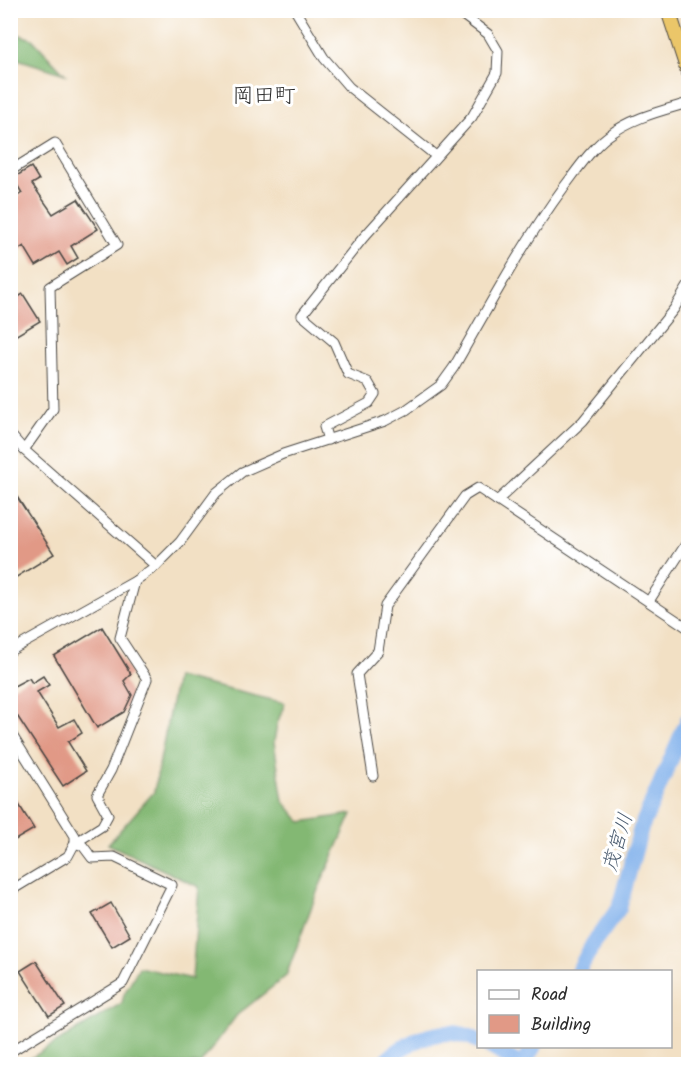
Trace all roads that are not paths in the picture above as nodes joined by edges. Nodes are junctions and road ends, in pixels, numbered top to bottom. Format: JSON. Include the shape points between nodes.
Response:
{"nodes":[{"id":1,"x":295,"y":10,"type":"edge"},
{"id":2,"x":459,"y":10,"type":"edge"},
{"id":3,"x":669,"y":10,"type":"edge"},
{"id":4,"x":688,"y":71,"type":"edge"},
{"id":5,"x":688,"y":104,"type":"edge"},
{"id":6,"x":436,"y":156,"type":"junction"},
{"id":7,"x":10,"y":171,"type":"edge"},
{"id":8,"x":688,"y":286,"type":"edge"},
{"id":9,"x":10,"y":434,"type":"edge"},
{"id":10,"x":328,"y":440,"type":"junction"},
{"id":11,"x":24,"y":450,"type":"junction"},
{"id":12,"x":497,"y":501,"type":"junction"},
{"id":13,"x":688,"y":541,"type":"edge"},
{"id":14,"x":156,"y":566,"type":"junction"},
{"id":15,"x":135,"y":581,"type":"junction"},
{"id":16,"x":649,"y":601,"type":"junction"},
{"id":17,"x":688,"y":628,"type":"edge"},
{"id":18,"x":10,"y":651,"type":"edge"},
{"id":19,"x":10,"y":732,"type":"edge"},
{"id":20,"x":373,"y":776,"type":"dead end"},
{"id":21,"x":75,"y":843,"type":"junction"},
{"id":22,"x":10,"y":891,"type":"edge"},
{"id":23,"x":10,"y":1052,"type":"edge"}],
"edges":[{"from":1,"to":6,"type":"street","via":[[324,58],[349,87]]},
{"from":2,"to":6,"type":"street","via":[[488,34],[498,51],[497,73],[472,117]]},
{"from":3,"to":4,"type":"highway"},
{"from":5,"to":10,"type":"street","via":[[638,119],[599,143],[544,215],[441,385],[385,421]]},
{"from":6,"to":10,"type":"street","via":[[302,315],[334,342],[348,374],[368,382],[375,394],[369,403],[324,427]]},
{"from":7,"to":11,"type":"street","via":[[55,143],[117,245],[50,287],[53,409]]},
{"from":8,"to":12,"type":"street","via":[[674,309],[583,421]]},
{"from":9,"to":11,"type":"street"},
{"from":10,"to":14,"type":"street","via":[[260,464],[229,482]]},
{"from":11,"to":14,"type":"street"},
{"from":12,"to":16,"type":"street"},
{"from":12,"to":20,"type":"street","via":[[478,488],[465,496],[385,606],[378,651],[357,674]]},
{"from":13,"to":16,"type":"street"},
{"from":14,"to":15,"type":"street"},
{"from":15,"to":18,"type":"street"},
{"from":15,"to":21,"type":"street","via":[[120,638],[147,679],[97,795],[108,815],[102,826]]},
{"from":16,"to":17,"type":"street"},
{"from":19,"to":21,"type":"street","via":[[75,837]]},
{"from":21,"to":22,"type":"street","via":[[68,856]]},
{"from":21,"to":23,"type":"street","via":[[83,846],[92,858],[114,857],[172,885],[123,983]]}]}
